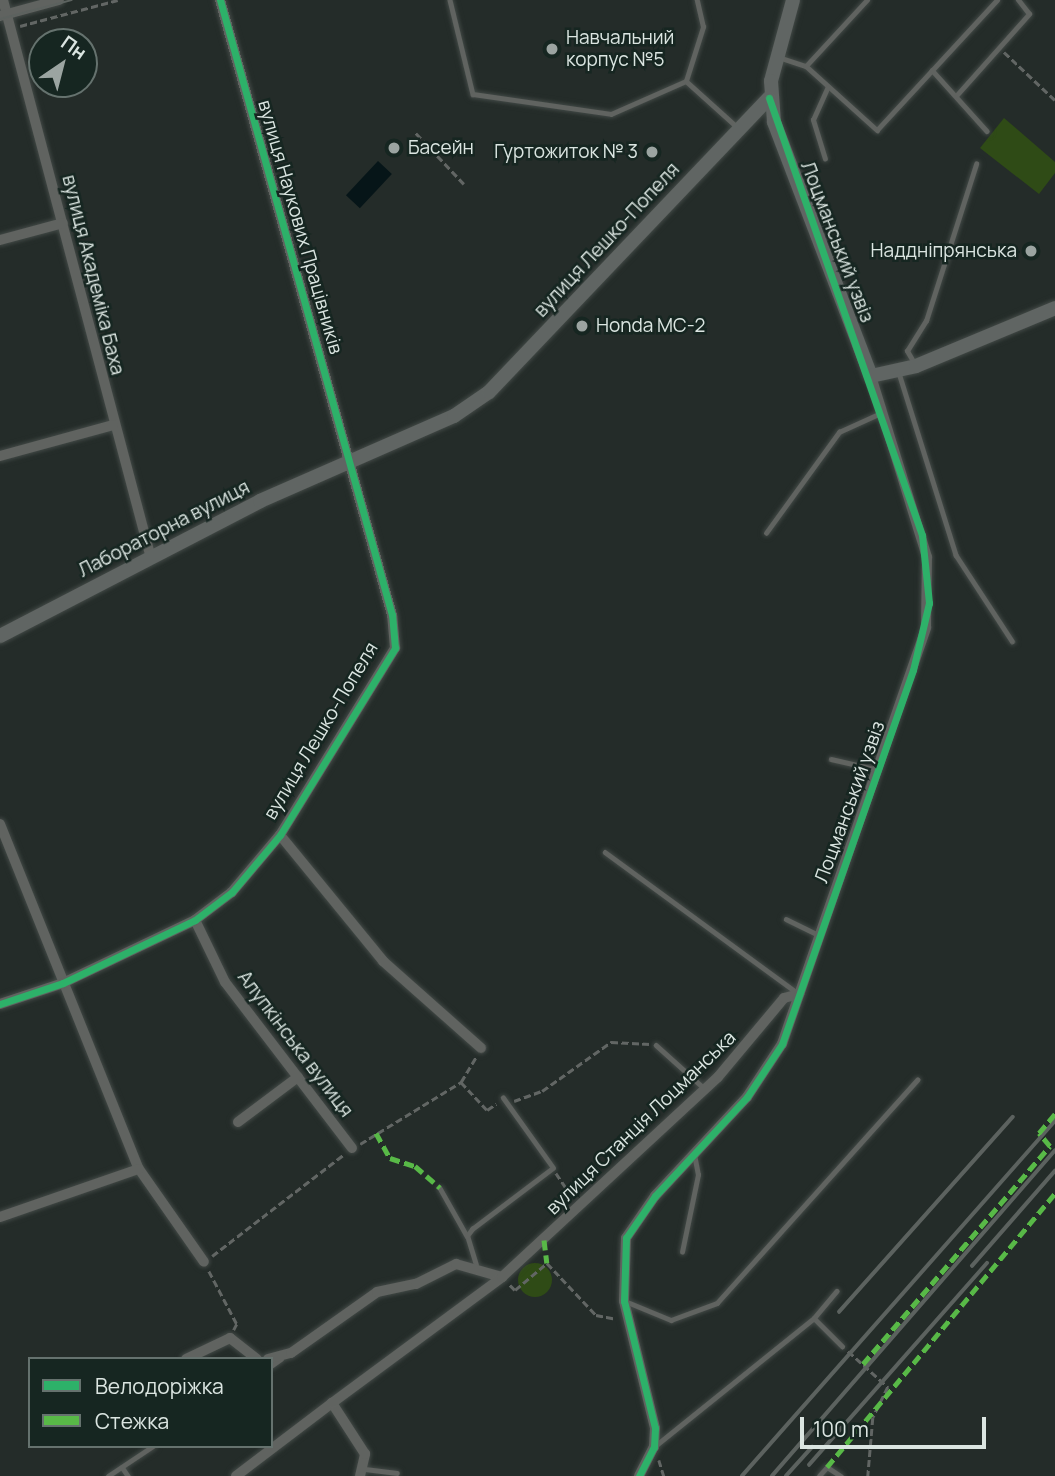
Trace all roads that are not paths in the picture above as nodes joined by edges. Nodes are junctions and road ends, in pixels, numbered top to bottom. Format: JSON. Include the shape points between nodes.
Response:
{"nodes":[{"id":1,"x":3,"y":0,"type":"edge"},
{"id":2,"x":59,"y":0,"type":"edge"},
{"id":3,"x":220,"y":0,"type":"edge"},
{"id":4,"x":450,"y":0,"type":"edge"},
{"id":5,"x":697,"y":0,"type":"edge"},
{"id":6,"x":793,"y":0,"type":"edge"},
{"id":7,"x":867,"y":0,"type":"edge"},
{"id":8,"x":997,"y":0,"type":"edge"},
{"id":9,"x":1018,"y":0,"type":"edge"},
{"id":10,"x":3,"y":15,"type":"edge"},
{"id":11,"x":778,"y":57,"type":"junction"},
{"id":12,"x":806,"y":66,"type":"junction"},
{"id":13,"x":932,"y":70,"type":"junction"},
{"id":14,"x":686,"y":81,"type":"junction"},
{"id":15,"x":827,"y":88,"type":"junction"},
{"id":16,"x":956,"y":96,"type":"junction"},
{"id":17,"x":769,"y":98,"type":"junction"},
{"id":18,"x":738,"y":127,"type":"junction"},
{"id":19,"x":987,"y":131,"type":"dead end"},
{"id":20,"x":825,"y":159,"type":"dead end"},
{"id":21,"x":976,"y":164,"type":"dead end"},
{"id":22,"x":63,"y":223,"type":"junction"},
{"id":23,"x":0,"y":240,"type":"edge"},
{"id":24,"x":1055,"y":308,"type":"edge"},
{"id":25,"x":916,"y":366,"type":"junction"},
{"id":26,"x":898,"y":370,"type":"junction"},
{"id":27,"x":871,"y":376,"type":"junction"},
{"id":28,"x":881,"y":413,"type":"junction"},
{"id":29,"x":113,"y":425,"type":"junction"},
{"id":30,"x":0,"y":456,"type":"edge"},
{"id":31,"x":349,"y":463,"type":"junction"},
{"id":32,"x":766,"y":533,"type":"dead end"},
{"id":33,"x":151,"y":558,"type":"junction"},
{"id":34,"x":0,"y":636,"type":"edge"},
{"id":35,"x":1012,"y":641,"type":"dead end"},
{"id":36,"x":831,"y":759,"type":"dead end"},
{"id":37,"x":879,"y":770,"type":"junction"},
{"id":38,"x":0,"y":824,"type":"edge"},
{"id":39,"x":280,"y":835,"type":"junction"},
{"id":40,"x":605,"y":852,"type":"dead end"},
{"id":41,"x":786,"y":919,"type":"dead end"},
{"id":42,"x":195,"y":920,"type":"junction"},
{"id":43,"x":820,"y":936,"type":"junction"},
{"id":44,"x":63,"y":983,"type":"junction"},
{"id":45,"x":799,"y":994,"type":"junction"},
{"id":46,"x":0,"y":1004,"type":"edge"},
{"id":47,"x":656,"y":1045,"type":"road end"},
{"id":48,"x":481,"y":1048,"type":"dead end"},
{"id":49,"x":298,"y":1077,"type":"junction"},
{"id":50,"x":917,"y":1080,"type":"dead end"},
{"id":51,"x":705,"y":1089,"type":"junction"},
{"id":52,"x":503,"y":1098,"type":"road end"},
{"id":53,"x":239,"y":1122,"type":"dead end"},
{"id":54,"x":352,"y":1148,"type":"dead end"},
{"id":55,"x":693,"y":1153,"type":"junction"},
{"id":56,"x":139,"y":1170,"type":"junction"},
{"id":57,"x":440,"y":1188,"type":"dead end"},
{"id":58,"x":0,"y":1217,"type":"edge"},
{"id":59,"x":467,"y":1236,"type":"junction"},
{"id":60,"x":681,"y":1252,"type":"dead end"},
{"id":61,"x":204,"y":1262,"type":"road end"},
{"id":62,"x":476,"y":1265,"type":"junction"},
{"id":63,"x":502,"y":1277,"type":"junction"},
{"id":64,"x":837,"y":1291,"type":"dead end"},
{"id":65,"x":624,"y":1301,"type":"junction"},
{"id":66,"x":814,"y":1318,"type":"junction"},
{"id":67,"x":842,"y":1346,"type":"road end"},
{"id":68,"x":291,"y":1353,"type":"junction"},
{"id":69,"x":190,"y":1357,"type":"edge"},
{"id":70,"x":254,"y":1357,"type":"edge"},
{"id":71,"x":273,"y":1358,"type":"edge"},
{"id":72,"x":273,"y":1365,"type":"edge"},
{"id":73,"x":332,"y":1403,"type":"junction"},
{"id":74,"x":654,"y":1447,"type":"junction"},
{"id":75,"x":150,"y":1448,"type":"edge"},
{"id":76,"x":273,"y":1448,"type":"edge"},
{"id":77,"x":273,"y":1448,"type":"edge"},
{"id":78,"x":122,"y":1467,"type":"junction"},
{"id":79,"x":363,"y":1472,"type":"edge"},
{"id":80,"x":397,"y":1473,"type":"dead end"},
{"id":81,"x":108,"y":1476,"type":"edge"},
{"id":82,"x":128,"y":1476,"type":"edge"},
{"id":83,"x":236,"y":1476,"type":"edge"},
{"id":84,"x":639,"y":1476,"type":"edge"},
{"id":85,"x":819,"y":1476,"type":"edge"},
{"id":86,"x":841,"y":1476,"type":"edge"}],
"edges":[{"from":1,"to":10,"type":"street","name":"вулиця Академіка Баха"},
{"from":2,"to":10,"type":"street"},
{"from":3,"to":31,"type":"street","name":"вулиця Наукових Працівників"},
{"from":4,"to":14,"type":"lane","via":[[472,94],[611,114]]},
{"from":5,"to":14,"type":"lane","via":[[703,27]]},
{"from":6,"to":11,"type":"main road"},
{"from":7,"to":12,"type":"lane"},
{"from":8,"to":13,"type":"lane"},
{"from":9,"to":16,"type":"lane","via":[[1029,13]]},
{"from":10,"to":22,"type":"street","name":"вулиця Академіка Баха","via":[[11,29]]},
{"from":11,"to":12,"type":"lane"},
{"from":11,"to":17,"type":"main road"},
{"from":12,"to":15,"type":"lane"},
{"from":13,"to":15,"type":"lane","via":[[877,130]]},
{"from":13,"to":16,"type":"lane"},
{"from":14,"to":18,"type":"lane"},
{"from":15,"to":20,"type":"lane","via":[[813,120]]},
{"from":16,"to":19,"type":"lane"},
{"from":17,"to":18,"type":"main road","name":"вулиця Лешко-Попеля"},
{"from":17,"to":27,"type":"main road","name":"Лоцманський узвіз"},
{"from":18,"to":31,"type":"main road","name":"вулиця Лешко-Попеля","via":[[489,392],[454,416]]},
{"from":21,"to":25,"type":"lane","via":[[926,321],[907,351]]},
{"from":22,"to":23,"type":"street"},
{"from":22,"to":29,"type":"street","name":"вулиця Академіка Баха"},
{"from":24,"to":25,"type":"main road"},
{"from":25,"to":26,"type":"main road"},
{"from":26,"to":27,"type":"main road"},
{"from":26,"to":35,"type":"lane","via":[[956,555]]},
{"from":27,"to":28,"type":"street","name":"Лоцманський узвіз"},
{"from":28,"to":32,"type":"lane","via":[[839,432]]},
{"from":28,"to":37,"type":"street","name":"Лоцманський узвіз","via":[[922,535],[930,583],[926,626]]},
{"from":29,"to":30,"type":"street"},
{"from":29,"to":33,"type":"street","name":"вулиця Академіка Баха"},
{"from":31,"to":33,"type":"main road","name":"Лабораторна вулиця"},
{"from":31,"to":39,"type":"street","name":"вулиця Лешко-Попеля","via":[[396,631],[395,648]]},
{"from":33,"to":34,"type":"main road","name":"Лабораторна вулиця"},
{"from":36,"to":37,"type":"lane"},
{"from":37,"to":43,"type":"street","name":"Лоцманський узвіз"},
{"from":38,"to":44,"type":"street"},
{"from":39,"to":42,"type":"street","via":[[232,891]]},
{"from":39,"to":48,"type":"street","name":"вулиця Лешко-Попеля","via":[[383,961]]},
{"from":40,"to":45,"type":"lane"},
{"from":41,"to":43,"type":"lane"},
{"from":42,"to":44,"type":"street"},
{"from":42,"to":49,"type":"street","name":"Алупкінська вулиця","via":[[225,982]]},
{"from":43,"to":45,"type":"street","name":"Лоцманський узвіз"},
{"from":44,"to":46,"type":"street"},
{"from":44,"to":56,"type":"street"},
{"from":45,"to":51,"type":"street","name":"вулиця Станція Лоцманська","via":[[784,998]]},
{"from":45,"to":55,"type":"street","name":"Лоцманський узвіз","via":[[768,1068]]},
{"from":47,"to":51,"type":"lane"},
{"from":49,"to":53,"type":"street"},
{"from":49,"to":54,"type":"street","name":"Алупкінська вулиця"},
{"from":50,"to":65,"type":"lane","via":[[717,1303],[671,1320]]},
{"from":51,"to":63,"type":"street","name":"вулиця Станція Лоцманська"},
{"from":52,"to":59,"type":"lane","via":[[553,1168]]},
{"from":55,"to":60,"type":"lane","via":[[698,1175]]},
{"from":55,"to":65,"type":"street","name":"Лоцманський узвіз","via":[[626,1238]]},
{"from":56,"to":58,"type":"street"},
{"from":56,"to":61,"type":"street"},
{"from":57,"to":59,"type":"lane"},
{"from":59,"to":62,"type":"lane"},
{"from":62,"to":63,"type":"street"},
{"from":62,"to":68,"type":"street","via":[[456,1264],[415,1284],[377,1292]]},
{"from":63,"to":73,"type":"street","name":"вулиця Станція Лоцманська"},
{"from":64,"to":66,"type":"lane"},
{"from":65,"to":74,"type":"street","name":"Лоцманський узвіз"},
{"from":66,"to":67,"type":"lane"},
{"from":66,"to":74,"type":"lane"},
{"from":68,"to":71,"type":"street"},
{"from":68,"to":72,"type":"lane"},
{"from":69,"to":70,"type":"street","via":[[230,1338]]},
{"from":73,"to":76,"type":"street","name":"вулиця Станція Лоцманська"},
{"from":73,"to":79,"type":"street","via":[[365,1454]]},
{"from":74,"to":84,"type":"street"},
{"from":75,"to":78,"type":"lane"},
{"from":77,"to":83,"type":"street","name":"вулиця Станція Лоцманська"},
{"from":78,"to":81,"type":"lane"},
{"from":78,"to":82,"type":"lane"},
{"from":79,"to":80,"type":"lane"},
{"from":85,"to":86,"type":"lane","via":[[827,1467]]}]}
